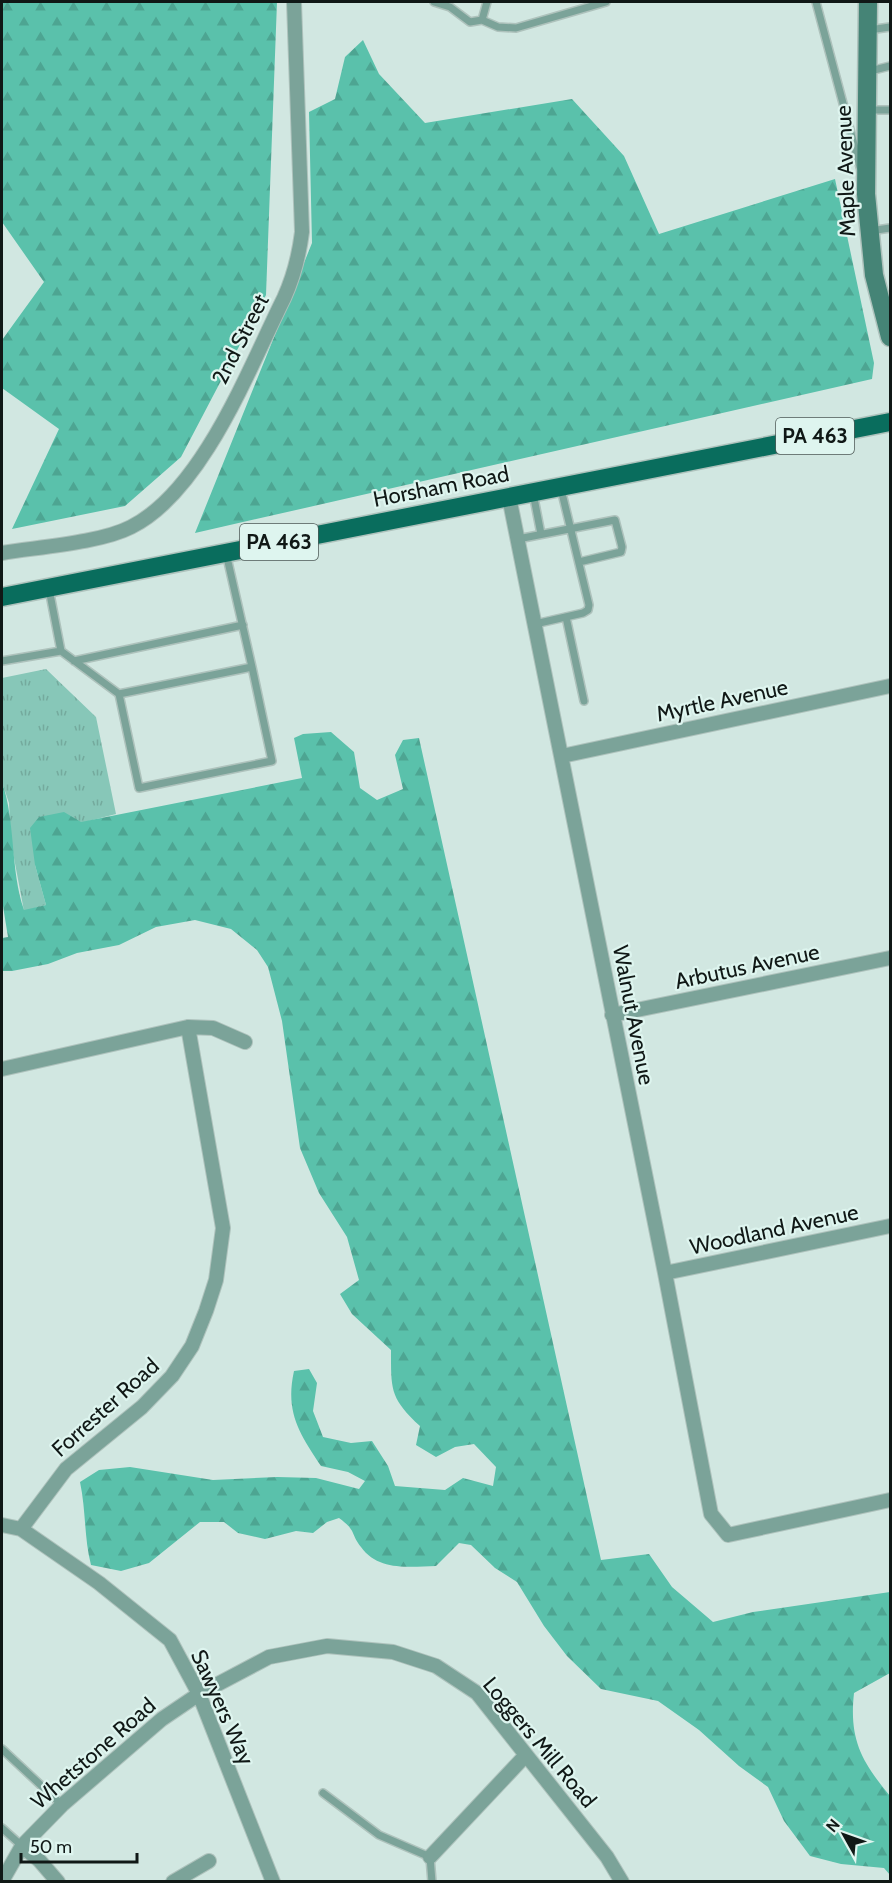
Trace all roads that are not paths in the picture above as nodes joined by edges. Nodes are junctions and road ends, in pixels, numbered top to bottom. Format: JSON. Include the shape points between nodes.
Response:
{"nodes":[{"id":1,"x":294,"y":2,"type":"edge"},
{"id":2,"x":434,"y":2,"type":"edge"},
{"id":3,"x":487,"y":2,"type":"edge"},
{"id":4,"x":606,"y":2,"type":"edge"},
{"id":5,"x":816,"y":2,"type":"edge"},
{"id":6,"x":868,"y":2,"type":"edge"},
{"id":7,"x":482,"y":21,"type":"junction"},
{"id":8,"x":891,"y":27,"type":"edge"},
{"id":9,"x":868,"y":30,"type":"junction"},
{"id":10,"x":891,"y":66,"type":"edge"},
{"id":11,"x":867,"y":71,"type":"junction"},
{"id":12,"x":867,"y":110,"type":"junction"},
{"id":13,"x":891,"y":110,"type":"edge"},
{"id":14,"x":866,"y":194,"type":"junction"},
{"id":15,"x":891,"y":228,"type":"edge"},
{"id":16,"x":870,"y":231,"type":"junction"},
{"id":17,"x":885,"y":297,"type":"edge"},
{"id":18,"x":891,"y":337,"type":"edge"},
{"id":19,"x":891,"y":422,"type":"edge"},
{"id":20,"x":560,"y":486,"type":"junction"},
{"id":21,"x":533,"y":492,"type":"junction"},
{"id":22,"x":509,"y":497,"type":"junction"},
{"id":23,"x":571,"y":528,"type":"junction"},
{"id":24,"x":542,"y":534,"type":"junction"},
{"id":25,"x":518,"y":539,"type":"junction"},
{"id":26,"x":226,"y":552,"type":"junction"},
{"id":27,"x":2,"y":554,"type":"edge"},
{"id":28,"x":579,"y":562,"type":"junction"},
{"id":29,"x":49,"y":588,"type":"junction"},
{"id":30,"x":2,"y":597,"type":"edge"},
{"id":31,"x":566,"y":617,"type":"junction"},
{"id":32,"x":535,"y":624,"type":"junction"},
{"id":33,"x":243,"y":625,"type":"junction"},
{"id":34,"x":61,"y":651,"type":"junction"},
{"id":35,"x":2,"y":661,"type":"edge"},
{"id":36,"x":74,"y":661,"type":"junction"},
{"id":37,"x":252,"y":667,"type":"junction"},
{"id":38,"x":891,"y":686,"type":"edge"},
{"id":39,"x":119,"y":694,"type":"junction"},
{"id":40,"x":584,"y":701,"type":"dead end"},
{"id":41,"x":562,"y":756,"type":"junction"},
{"id":42,"x":891,"y":958,"type":"edge"},
{"id":43,"x":612,"y":1015,"type":"junction"},
{"id":44,"x":188,"y":1027,"type":"junction"},
{"id":45,"x":245,"y":1042,"type":"dead end"},
{"id":46,"x":2,"y":1069,"type":"edge"},
{"id":47,"x":891,"y":1226,"type":"edge"},
{"id":48,"x":665,"y":1273,"type":"junction"},
{"id":49,"x":891,"y":1500,"type":"edge"},
{"id":50,"x":2,"y":1525,"type":"edge"},
{"id":51,"x":21,"y":1529,"type":"junction"},
{"id":52,"x":199,"y":1694,"type":"junction"},
{"id":53,"x":2,"y":1749,"type":"edge"},
{"id":54,"x":525,"y":1756,"type":"junction"},
{"id":55,"x":323,"y":1793,"type":"dead end"},
{"id":56,"x":62,"y":1805,"type":"junction"},
{"id":57,"x":2,"y":1828,"type":"edge"},
{"id":58,"x":22,"y":1846,"type":"junction"},
{"id":59,"x":430,"y":1857,"type":"junction"},
{"id":60,"x":209,"y":1861,"type":"dead end"},
{"id":61,"x":2,"y":1881,"type":"edge"},
{"id":62,"x":58,"y":1881,"type":"edge"},
{"id":63,"x":173,"y":1881,"type":"edge"},
{"id":64,"x":273,"y":1881,"type":"edge"},
{"id":65,"x":432,"y":1881,"type":"edge"},
{"id":66,"x":622,"y":1881,"type":"edge"}],
"edges":[{"from":1,"to":27,"type":"street","name":"2nd Street","via":[[300,250],[284,298],[206,454],[171,495],[132,527],[109,535]]},
{"from":2,"to":7,"type":"lane","via":[[450,7],[470,22]]},
{"from":3,"to":7,"type":"lane"},
{"from":4,"to":7,"type":"lane","via":[[516,28]]},
{"from":5,"to":14,"type":"lane"},
{"from":6,"to":9,"type":"street","name":"Maple Avenue"},
{"from":8,"to":9,"type":"lane"},
{"from":9,"to":11,"type":"street","name":"Maple Avenue"},
{"from":10,"to":11,"type":"lane"},
{"from":11,"to":12,"type":"street","name":"Maple Avenue"},
{"from":12,"to":13,"type":"lane"},
{"from":12,"to":14,"type":"street","name":"Maple Avenue"},
{"from":14,"to":16,"type":"street","name":"Maple Avenue"},
{"from":15,"to":16,"type":"lane"},
{"from":16,"to":17,"type":"street","name":"Maple Avenue","via":[[874,275]]},
{"from":17,"to":18,"type":"street","name":"Maple Avenue"},
{"from":19,"to":20,"type":"main road","name":"Horsham Road","number":"PA 463"},
{"from":20,"to":21,"type":"main road","name":"Horsham Road","number":"PA 463"},
{"from":20,"to":23,"type":"lane"},
{"from":21,"to":22,"type":"main road","name":"Horsham Road","number":"PA 463"},
{"from":21,"to":24,"type":"lane"},
{"from":22,"to":25,"type":"street","name":"Walnut Avenue"},
{"from":22,"to":26,"type":"main road","name":"Horsham Road","number":"PA 463"},
{"from":23,"to":24,"type":"lane"},
{"from":23,"to":28,"type":"lane"},
{"from":23,"to":28,"type":"lane","via":[[612,519],[617,523],[621,552]]},
{"from":24,"to":25,"type":"lane"},
{"from":25,"to":32,"type":"street","name":"Walnut Avenue"},
{"from":26,"to":29,"type":"main road","name":"Horsham Road","number":"PA 463"},
{"from":26,"to":33,"type":"lane"},
{"from":28,"to":31,"type":"lane","via":[[588,610]]},
{"from":29,"to":30,"type":"main road","name":"Horsham Road","number":"PA 463"},
{"from":29,"to":34,"type":"lane"},
{"from":31,"to":32,"type":"lane"},
{"from":31,"to":40,"type":"lane"},
{"from":32,"to":41,"type":"street","name":"Walnut Avenue"},
{"from":33,"to":36,"type":"lane"},
{"from":33,"to":37,"type":"lane"},
{"from":34,"to":35,"type":"lane"},
{"from":34,"to":36,"type":"lane"},
{"from":36,"to":39,"type":"lane"},
{"from":37,"to":39,"type":"lane"},
{"from":37,"to":39,"type":"lane","via":[[272,761],[139,788]]},
{"from":38,"to":41,"type":"street","name":"Myrtle Avenue"},
{"from":41,"to":43,"type":"street","name":"Walnut Avenue"},
{"from":42,"to":43,"type":"street","name":"Arbutus Avenue"},
{"from":43,"to":48,"type":"street","name":"Walnut Avenue"},
{"from":44,"to":45,"type":"street","via":[[213,1028]]},
{"from":44,"to":46,"type":"street"},
{"from":44,"to":51,"type":"street","name":"Forrester Road","via":[[223,1228],[216,1281],[192,1346],[172,1376],[142,1407],[66,1469]]},
{"from":47,"to":48,"type":"street","name":"Woodland Avenue"},
{"from":48,"to":49,"type":"street","name":"Walnut Avenue","via":[[711,1514],[728,1535]]},
{"from":50,"to":51,"type":"street","name":"Sawyers Way"},
{"from":51,"to":52,"type":"street","name":"Sawyers Way","via":[[99,1583],[170,1640]]},
{"from":52,"to":54,"type":"street","name":"Loggers Mill Road","via":[[269,1657],[327,1646],[393,1652],[436,1665],[477,1693]]},
{"from":52,"to":56,"type":"street","name":"Whetstone Road","via":[[162,1719]]},
{"from":52,"to":64,"type":"street","name":"Sawyers Way"},
{"from":53,"to":56,"type":"lane"},
{"from":54,"to":59,"type":"street"},
{"from":54,"to":66,"type":"street","name":"Loggers Mill Road"},
{"from":55,"to":59,"type":"lane","via":[[379,1835]]},
{"from":56,"to":58,"type":"street","name":"Whetstone Road"},
{"from":57,"to":58,"type":"lane"},
{"from":58,"to":61,"type":"street","name":"Whetstone Road"},
{"from":58,"to":62,"type":"street"},
{"from":59,"to":65,"type":"lane"},
{"from":60,"to":63,"type":"street"}]}
